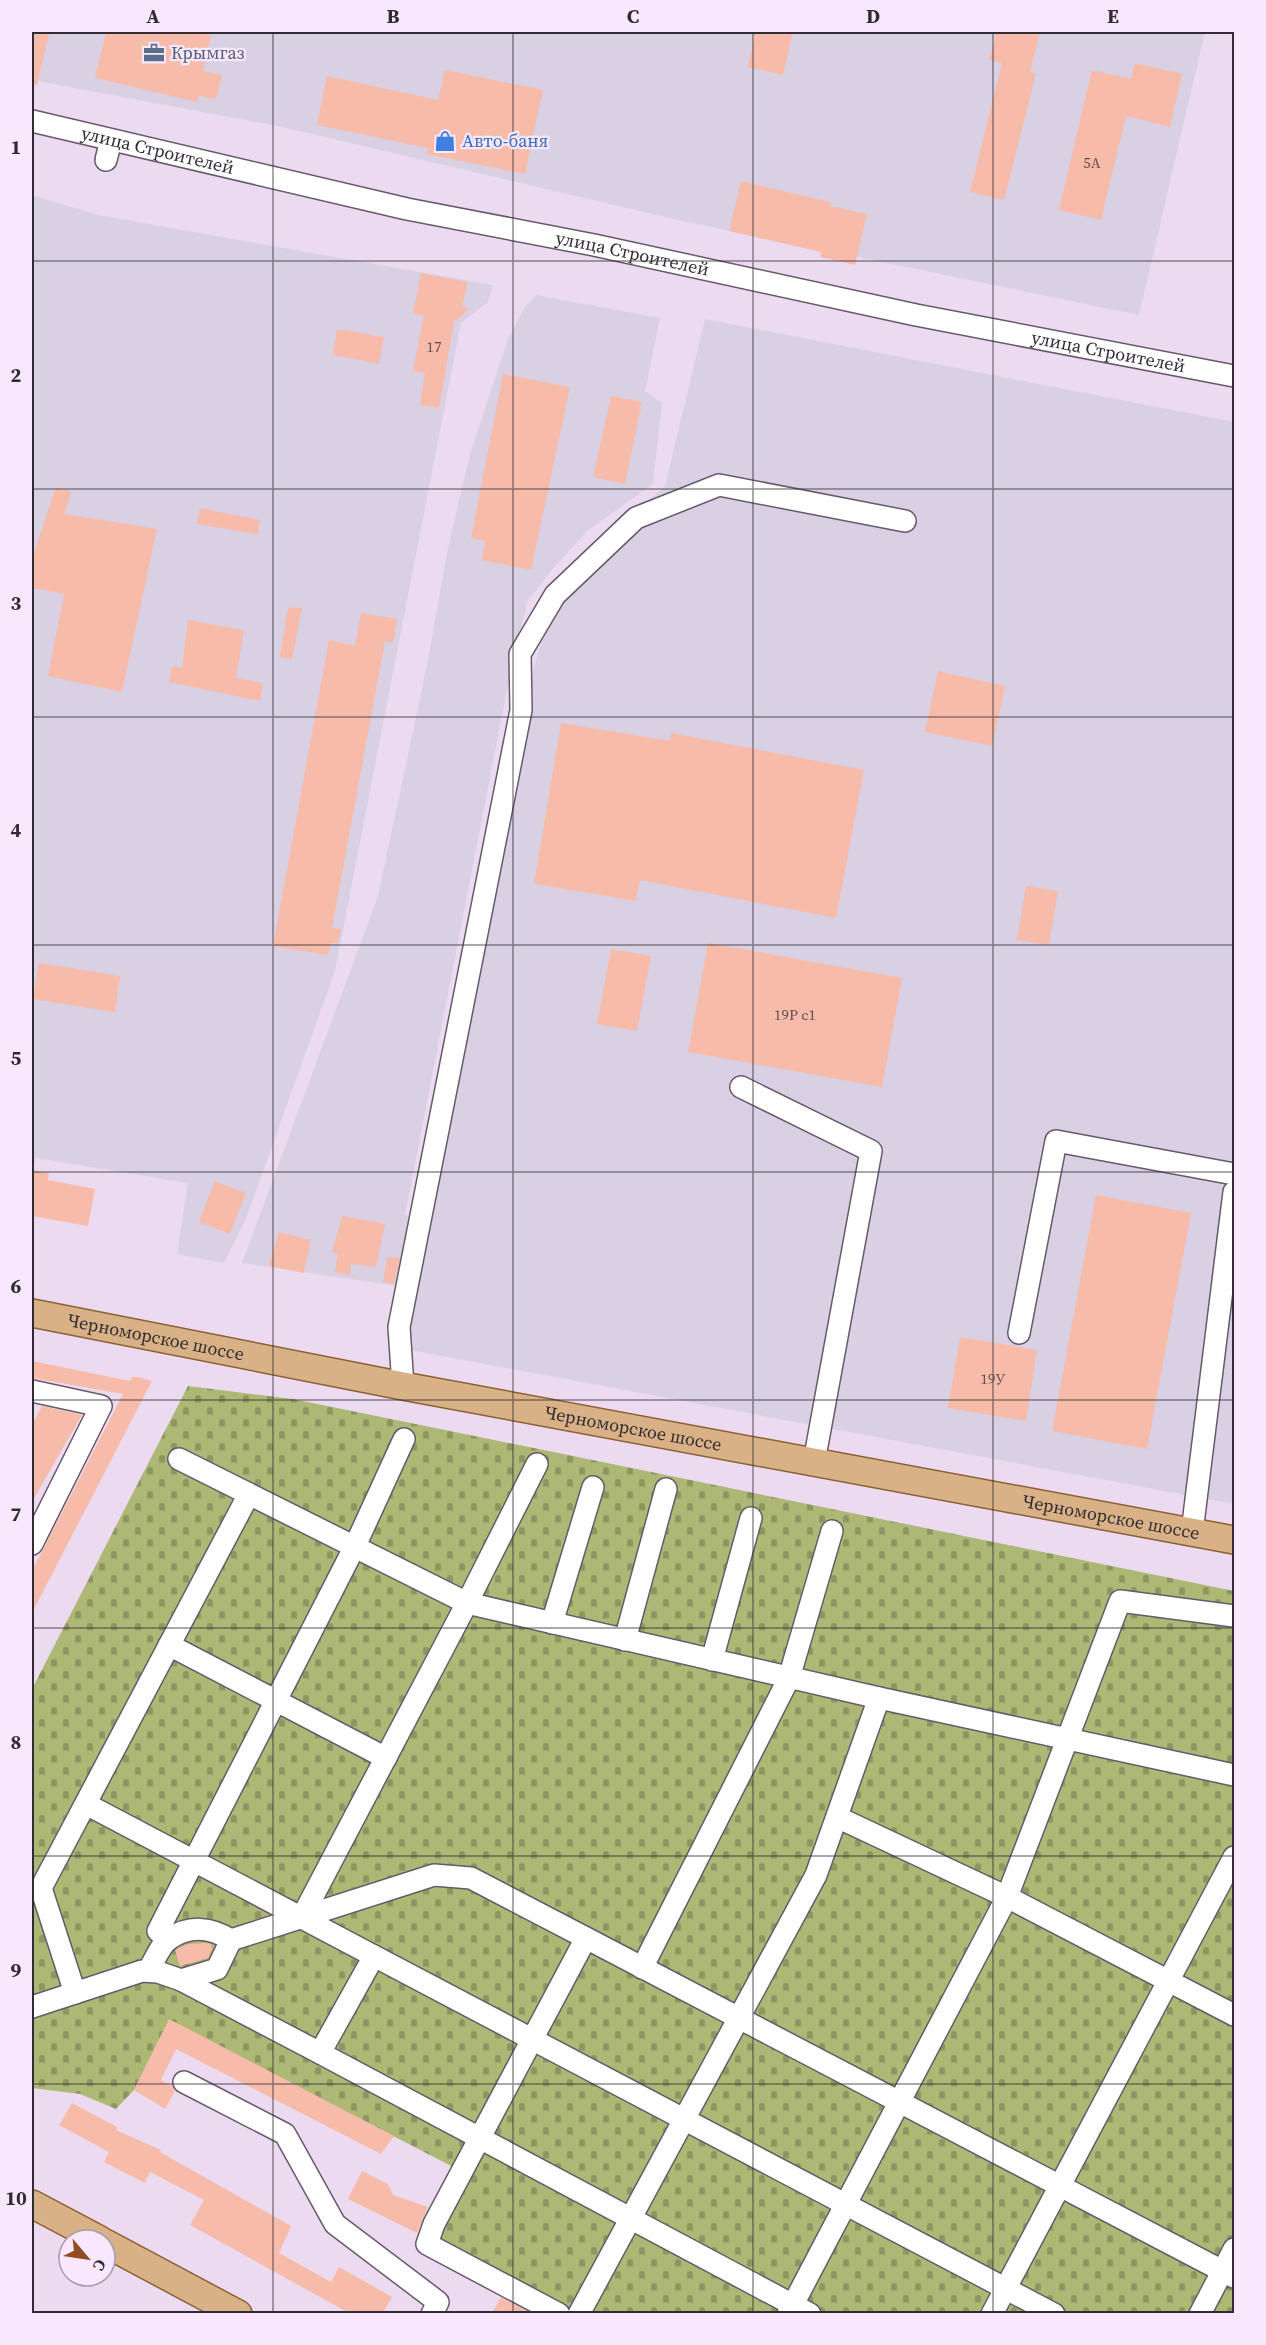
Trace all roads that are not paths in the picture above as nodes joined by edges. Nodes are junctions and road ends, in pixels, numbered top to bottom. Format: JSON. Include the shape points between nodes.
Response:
{"nodes":[{"id":1,"x":32,"y":121,"type":"edge"},
{"id":2,"x":1234,"y":376,"type":"edge"},
{"id":3,"x":906,"y":521,"type":"dead end"},
{"id":4,"x":741,"y":1087,"type":"dead end"},
{"id":5,"x":1234,"y":1174,"type":"edge"},
{"id":6,"x":1234,"y":1192,"type":"edge"},
{"id":7,"x":32,"y":1313,"type":"edge"},
{"id":8,"x":1019,"y":1333,"type":"dead end"},
{"id":9,"x":403,"y":1386,"type":"junction"},
{"id":10,"x":32,"y":1391,"type":"edge"},
{"id":11,"x":404,"y":1439,"type":"dead end"},
{"id":12,"x":179,"y":1459,"type":"dead end"},
{"id":13,"x":814,"y":1462,"type":"junction"},
{"id":14,"x":537,"y":1464,"type":"dead end"},
{"id":15,"x":593,"y":1487,"type":"dead end"},
{"id":16,"x":666,"y":1490,"type":"dead end"},
{"id":17,"x":249,"y":1494,"type":"junction"},
{"id":18,"x":751,"y":1518,"type":"dead end"},
{"id":19,"x":832,"y":1530,"type":"dead end"},
{"id":20,"x":1192,"y":1532,"type":"junction"},
{"id":21,"x":1234,"y":1540,"type":"edge"},
{"id":22,"x":32,"y":1544,"type":"edge"},
{"id":23,"x":355,"y":1546,"type":"junction"},
{"id":24,"x":467,"y":1604,"type":"junction"},
{"id":25,"x":1234,"y":1616,"type":"edge"},
{"id":26,"x":552,"y":1623,"type":"junction"},
{"id":27,"x":626,"y":1640,"type":"junction"},
{"id":28,"x":169,"y":1645,"type":"junction"},
{"id":29,"x":712,"y":1660,"type":"junction"},
{"id":30,"x":789,"y":1678,"type":"junction"},
{"id":31,"x":879,"y":1698,"type":"junction"},
{"id":32,"x":276,"y":1700,"type":"junction"},
{"id":33,"x":1068,"y":1740,"type":"junction"},
{"id":34,"x":386,"y":1758,"type":"junction"},
{"id":35,"x":1234,"y":1775,"type":"edge"},
{"id":36,"x":86,"y":1804,"type":"junction"},
{"id":37,"x":837,"y":1817,"type":"junction"},
{"id":38,"x":195,"y":1860,"type":"junction"},
{"id":39,"x":1234,"y":1861,"type":"edge"},
{"id":40,"x":1007,"y":1897,"type":"junction"},
{"id":41,"x":302,"y":1917,"type":"junction"},
{"id":42,"x":586,"y":1938,"type":"junction"},
{"id":43,"x":168,"y":1940,"type":"junction"},
{"id":44,"x":231,"y":1940,"type":"junction"},
{"id":45,"x":374,"y":1956,"type":"junction"},
{"id":46,"x":642,"y":1968,"type":"junction"},
{"id":47,"x":148,"y":1971,"type":"junction"},
{"id":48,"x":181,"y":1980,"type":"junction"},
{"id":49,"x":1168,"y":1981,"type":"junction"},
{"id":50,"x":75,"y":1994,"type":"junction"},
{"id":51,"x":32,"y":2007,"type":"edge"},
{"id":52,"x":1234,"y":2015,"type":"edge"},
{"id":53,"x":738,"y":2018,"type":"junction"},
{"id":54,"x":532,"y":2038,"type":"junction"},
{"id":55,"x":320,"y":2053,"type":"junction"},
{"id":56,"x":184,"y":2082,"type":"dead end"},
{"id":57,"x":898,"y":2102,"type":"junction"},
{"id":58,"x":684,"y":2119,"type":"junction"},
{"id":59,"x":478,"y":2138,"type":"junction"},
{"id":60,"x":1060,"y":2186,"type":"junction"},
{"id":61,"x":32,"y":2204,"type":"edge"},
{"id":62,"x":845,"y":2204,"type":"junction"},
{"id":63,"x":631,"y":2218,"type":"junction"},
{"id":64,"x":77,"y":2228,"type":"edge"},
{"id":65,"x":117,"y":2249,"type":"edge"},
{"id":66,"x":1234,"y":2250,"type":"edge"},
{"id":67,"x":1229,"y":2274,"type":"edge"},
{"id":68,"x":1005,"y":2288,"type":"junction"},
{"id":69,"x":797,"y":2310,"type":"edge"},
{"id":70,"x":238,"y":2313,"type":"edge"},
{"id":71,"x":432,"y":2313,"type":"edge"},
{"id":72,"x":560,"y":2313,"type":"edge"},
{"id":73,"x":579,"y":2313,"type":"edge"},
{"id":74,"x":992,"y":2313,"type":"edge"},
{"id":75,"x":1053,"y":2313,"type":"edge"},
{"id":76,"x":1200,"y":2313,"type":"edge"}],
"edges":[{"from":1,"to":2,"type":"street","name":"улица Строителей","via":[[109,150]]},
{"from":3,"to":9,"type":"street","via":[[719,485],[636,518],[555,595],[520,654],[521,710],[399,1327]]},
{"from":4,"to":13,"type":"street","via":[[871,1151]]},
{"from":5,"to":8,"type":"street","via":[[1056,1141]]},
{"from":6,"to":20,"type":"street"},
{"from":7,"to":9,"type":"main road","name":"Черноморское шоссе"},
{"from":9,"to":13,"type":"main road","name":"Черноморское шоссе"},
{"from":10,"to":22,"type":"street","via":[[102,1406]]},
{"from":11,"to":23,"type":"street"},
{"from":12,"to":17,"type":"street"},
{"from":13,"to":20,"type":"main road","name":"Черноморское шоссе"},
{"from":14,"to":24,"type":"street"},
{"from":15,"to":26,"type":"street"},
{"from":16,"to":27,"type":"street"},
{"from":17,"to":23,"type":"street"},
{"from":17,"to":28,"type":"street"},
{"from":18,"to":29,"type":"street"},
{"from":19,"to":30,"type":"street"},
{"from":20,"to":21,"type":"main road","name":"Черноморское шоссе"},
{"from":23,"to":24,"type":"street"},
{"from":23,"to":32,"type":"street"},
{"from":24,"to":26,"type":"street"},
{"from":24,"to":34,"type":"street"},
{"from":25,"to":33,"type":"street","via":[[1120,1601]]},
{"from":26,"to":27,"type":"street"},
{"from":27,"to":29,"type":"street"},
{"from":28,"to":32,"type":"street"},
{"from":28,"to":36,"type":"street"},
{"from":29,"to":30,"type":"street"},
{"from":30,"to":31,"type":"street"},
{"from":30,"to":46,"type":"street"},
{"from":31,"to":33,"type":"street"},
{"from":31,"to":37,"type":"street"},
{"from":32,"to":34,"type":"street"},
{"from":32,"to":38,"type":"street"},
{"from":33,"to":35,"type":"street"},
{"from":33,"to":40,"type":"street"},
{"from":34,"to":41,"type":"street"},
{"from":36,"to":38,"type":"street"},
{"from":36,"to":50,"type":"street","via":[[41,1888]]},
{"from":37,"to":40,"type":"street"},
{"from":37,"to":53,"type":"street","via":[[816,1875]]},
{"from":38,"to":41,"type":"street"},
{"from":38,"to":43,"type":"street","via":[[158,1930]]},
{"from":39,"to":49,"type":"street"},
{"from":40,"to":49,"type":"street"},
{"from":40,"to":57,"type":"street"},
{"from":41,"to":42,"type":"street","via":[[434,1875],[471,1878]]},
{"from":41,"to":44,"type":"street"},
{"from":41,"to":45,"type":"street"},
{"from":42,"to":46,"type":"street"},
{"from":42,"to":54,"type":"street"},
{"from":43,"to":44,"type":"street","via":[[202,1928]]},
{"from":43,"to":47,"type":"street"},
{"from":44,"to":48,"type":"street","via":[[217,1969]]},
{"from":45,"to":54,"type":"street"},
{"from":45,"to":55,"type":"street"},
{"from":46,"to":53,"type":"street"},
{"from":47,"to":48,"type":"street"},
{"from":47,"to":50,"type":"street"},
{"from":48,"to":55,"type":"street"},
{"from":49,"to":52,"type":"street"},
{"from":49,"to":60,"type":"street"},
{"from":50,"to":51,"type":"street"},
{"from":53,"to":57,"type":"street"},
{"from":53,"to":58,"type":"street"},
{"from":54,"to":58,"type":"street"},
{"from":54,"to":59,"type":"street"},
{"from":55,"to":59,"type":"street"},
{"from":56,"to":71,"type":"street","via":[[285,2134],[335,2224],[438,2302]]},
{"from":57,"to":60,"type":"street"},
{"from":57,"to":62,"type":"street"},
{"from":58,"to":62,"type":"street"},
{"from":58,"to":63,"type":"street"},
{"from":59,"to":63,"type":"street"},
{"from":59,"to":72,"type":"street","via":[[427,2244]]},
{"from":60,"to":67,"type":"street"},
{"from":60,"to":68,"type":"street"},
{"from":61,"to":64,"type":"main road"},
{"from":62,"to":68,"type":"street"},
{"from":62,"to":69,"type":"street"},
{"from":63,"to":69,"type":"street"},
{"from":63,"to":73,"type":"street"},
{"from":65,"to":70,"type":"main road"},
{"from":66,"to":67,"type":"street"},
{"from":67,"to":76,"type":"street"},
{"from":68,"to":74,"type":"street"},
{"from":68,"to":75,"type":"street"}]}
